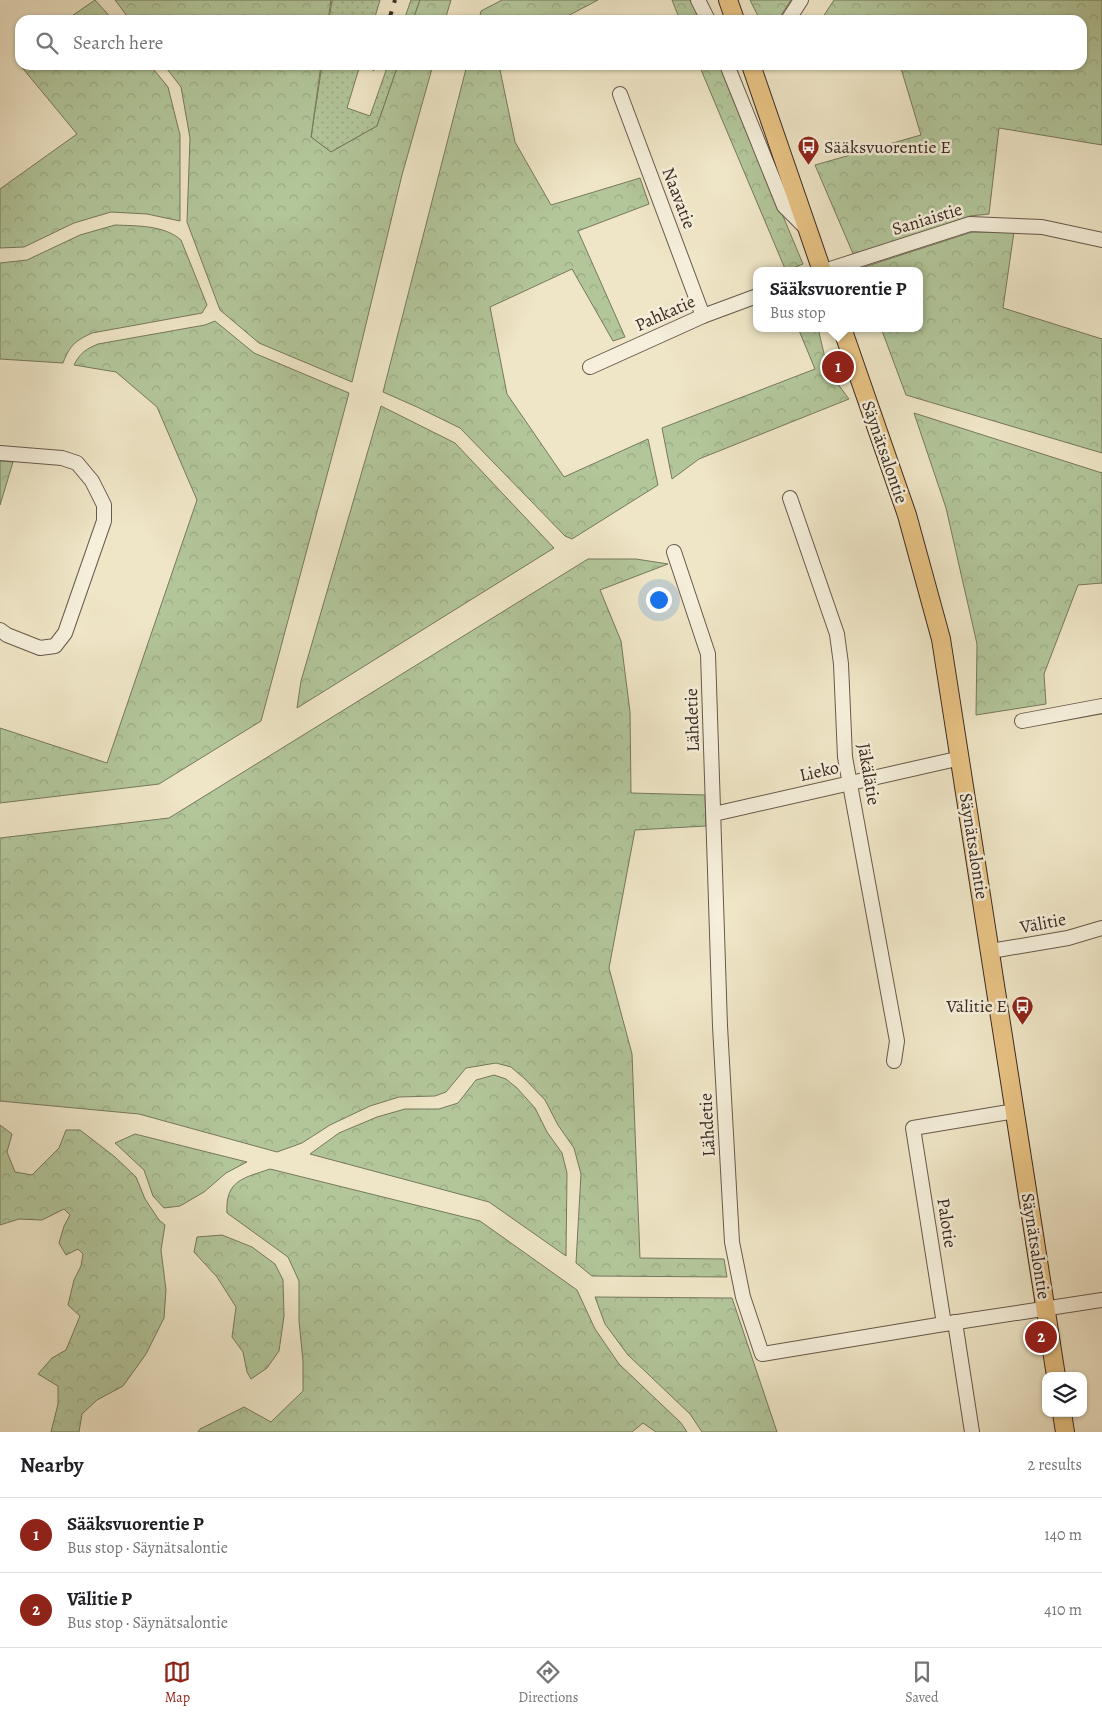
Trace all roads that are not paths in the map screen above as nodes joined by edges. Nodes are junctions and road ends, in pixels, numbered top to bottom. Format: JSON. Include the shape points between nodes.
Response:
{"nodes":[{"id":1,"x":698,"y":0,"type":"edge"},
{"id":2,"x":728,"y":0,"type":"edge"},
{"id":3,"x":801,"y":0,"type":"edge"},
{"id":4,"x":706,"y":15,"type":"edge"},
{"id":5,"x":733,"y":15,"type":"edge"},
{"id":6,"x":791,"y":15,"type":"edge"},
{"id":7,"x":729,"y":70,"type":"edge"},
{"id":8,"x":753,"y":70,"type":"edge"},
{"id":9,"x":620,"y":94,"type":"dead end"},
{"id":10,"x":808,"y":230,"type":"junction"},
{"id":11,"x":1102,"y":240,"type":"edge"},
{"id":12,"x":822,"y":267,"type":"edge"},
{"id":13,"x":836,"y":267,"type":"edge"},
{"id":14,"x":753,"y":297,"type":"edge"},
{"id":15,"x":703,"y":316,"type":"junction"},
{"id":16,"x":843,"y":332,"type":"edge"},
{"id":17,"x":590,"y":367,"type":"dead end"},
{"id":18,"x":0,"y":453,"type":"edge"},
{"id":19,"x":790,"y":498,"type":"dead end"},
{"id":20,"x":674,"y":552,"type":"dead end"},
{"id":21,"x":0,"y":630,"type":"edge"},
{"id":22,"x":1102,"y":706,"type":"edge"},
{"id":23,"x":1022,"y":721,"type":"dead end"},
{"id":24,"x":961,"y":758,"type":"junction"},
{"id":25,"x":851,"y":782,"type":"junction"},
{"id":26,"x":714,"y":814,"type":"junction"},
{"id":27,"x":1102,"y":928,"type":"edge"},
{"id":28,"x":991,"y":951,"type":"junction"},
{"id":29,"x":894,"y":1061,"type":"dead end"},
{"id":30,"x":1015,"y":1111,"type":"junction"},
{"id":31,"x":1102,"y":1300,"type":"edge"},
{"id":32,"x":1046,"y":1309,"type":"junction"},
{"id":33,"x":950,"y":1323,"type":"junction"},
{"id":34,"x":1055,"y":1372,"type":"edge"},
{"id":35,"x":1063,"y":1417,"type":"edge"},
{"id":36,"x":972,"y":1432,"type":"edge"},
{"id":37,"x":1065,"y":1432,"type":"edge"}],
"edges":[{"from":1,"to":4,"type":"street"},
{"from":2,"to":5,"type":"main road"},
{"from":3,"to":6,"type":"street"},
{"from":7,"to":10,"type":"street","via":[[784,206]]},
{"from":8,"to":10,"type":"main road"},
{"from":9,"to":15,"type":"street","name":"Naavatie"},
{"from":10,"to":12,"type":"main road"},
{"from":11,"to":13,"type":"street","name":"Saniaistie","via":[[1042,227],[970,224]]},
{"from":14,"to":15,"type":"street","name":"Pahkatie"},
{"from":15,"to":17,"type":"street","name":"Pahkatie"},
{"from":16,"to":24,"type":"main road","name":"Säynätsalontie","via":[[907,515],[941,639]]},
{"from":18,"to":21,"type":"street","via":[[62,458],[77,463],[92,481],[104,505],[104,521],[64,633],[55,646],[40,648]]},
{"from":19,"to":25,"type":"street","name":"Jäkälätie","via":[[837,634],[845,758]]},
{"from":20,"to":26,"type":"street","name":"Lähdetie","via":[[708,654]]},
{"from":22,"to":23,"type":"street"},
{"from":24,"to":25,"type":"street","name":"Lieko"},
{"from":24,"to":28,"type":"main road","name":"Säynätsalontie"},
{"from":25,"to":26,"type":"street","name":"Lieko"},
{"from":25,"to":29,"type":"street","name":"Jäkälätie","via":[[897,1041]]},
{"from":26,"to":33,"type":"street","name":"Lähdetie","via":[[720,1026],[732,1242],[743,1297],[762,1354]]},
{"from":27,"to":28,"type":"street","name":"Välitie","via":[[1068,938]]},
{"from":28,"to":30,"type":"main road","name":"Säynätsalontie"},
{"from":30,"to":32,"type":"main road","name":"Säynätsalontie"},
{"from":30,"to":33,"type":"street","name":"Palotie","via":[[913,1128]]},
{"from":31,"to":32,"type":"street","name":"Lähdetie"},
{"from":32,"to":33,"type":"street","name":"Lähdetie"},
{"from":32,"to":34,"type":"main road","name":"Säynätsalontie"},
{"from":33,"to":36,"type":"street","name":"Palotie"},
{"from":35,"to":37,"type":"main road"}]}
